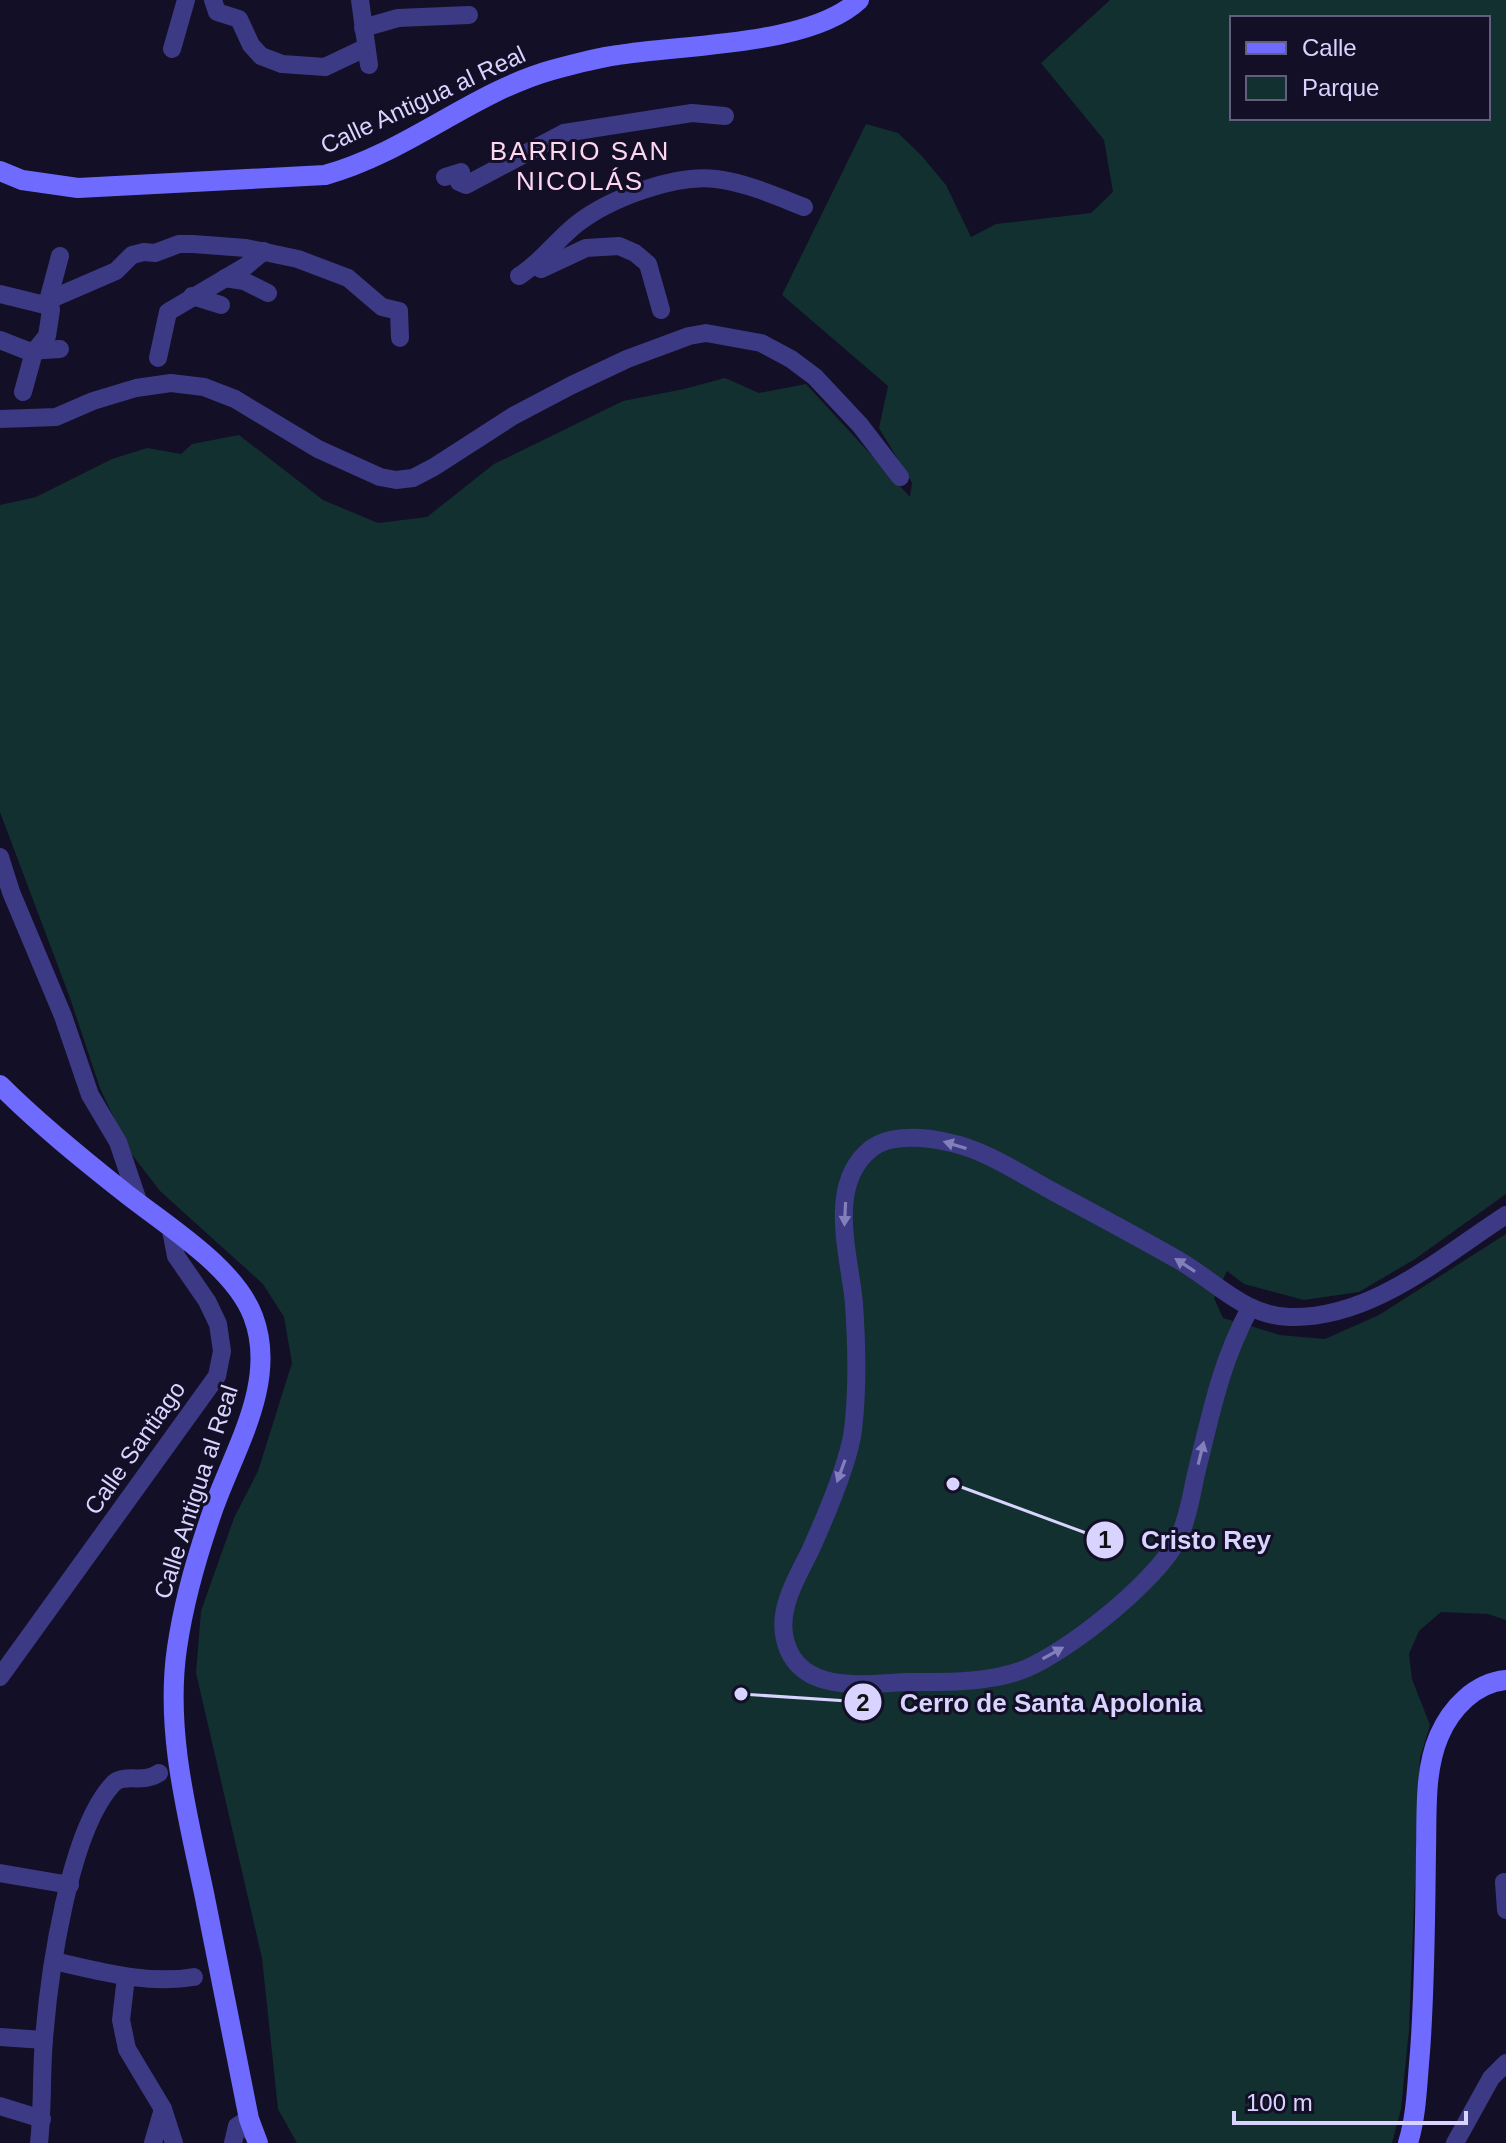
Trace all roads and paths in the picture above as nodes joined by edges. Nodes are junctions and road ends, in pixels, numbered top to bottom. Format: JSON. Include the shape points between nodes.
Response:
{"nodes":[{"id":1,"x":186,"y":0,"type":"edge"},
{"id":2,"x":213,"y":0,"type":"edge"},
{"id":3,"x":360,"y":0,"type":"edge"},
{"id":4,"x":859,"y":0,"type":"edge"},
{"id":5,"x":469,"y":15,"type":"dead end"},
{"id":6,"x":363,"y":28,"type":"junction"},
{"id":7,"x":172,"y":49,"type":"dead end"},
{"id":8,"x":725,"y":116,"type":"dead end"},
{"id":9,"x":0,"y":171,"type":"edge"},
{"id":10,"x":445,"y":177,"type":"dead end"},
{"id":11,"x":804,"y":207,"type":"dead end"},
{"id":12,"x":264,"y":251,"type":"junction"},
{"id":13,"x":60,"y":256,"type":"dead end"},
{"id":14,"x":225,"y":278,"type":"junction"},
{"id":15,"x":268,"y":293,"type":"dead end"},
{"id":16,"x":0,"y":294,"type":"edge"},
{"id":17,"x":192,"y":296,"type":"junction"},
{"id":18,"x":49,"y":303,"type":"junction"},
{"id":19,"x":221,"y":305,"type":"dead end"},
{"id":20,"x":661,"y":310,"type":"dead end"},
{"id":21,"x":400,"y":338,"type":"dead end"},
{"id":22,"x":0,"y":340,"type":"edge"},
{"id":23,"x":60,"y":349,"type":"dead end"},
{"id":24,"x":34,"y":352,"type":"junction"},
{"id":25,"x":158,"y":358,"type":"dead end"},
{"id":26,"x":23,"y":392,"type":"dead end"},
{"id":27,"x":4,"y":419,"type":"edge"},
{"id":28,"x":900,"y":477,"type":"dead end"},
{"id":29,"x":0,"y":857,"type":"edge"},
{"id":30,"x":0,"y":1085,"type":"edge"},
{"id":31,"x":139,"y":1204,"type":"junction"},
{"id":32,"x":1506,"y":1215,"type":"edge"},
{"id":33,"x":171,"y":1230,"type":"junction"},
{"id":34,"x":1250,"y":1308,"type":"junction"},
{"id":35,"x":0,"y":1677,"type":"edge"},
{"id":36,"x":1506,"y":1680,"type":"edge"},
{"id":37,"x":159,"y":1773,"type":"dead end"},
{"id":38,"x":0,"y":1873,"type":"edge"},
{"id":39,"x":1504,"y":1882,"type":"edge"},
{"id":40,"x":70,"y":1885,"type":"junction"},
{"id":41,"x":1506,"y":1910,"type":"edge"},
{"id":42,"x":54,"y":1961,"type":"junction"},
{"id":43,"x":126,"y":1977,"type":"junction"},
{"id":44,"x":194,"y":1977,"type":"dead end"},
{"id":45,"x":0,"y":2037,"type":"edge"},
{"id":46,"x":44,"y":2040,"type":"junction"},
{"id":47,"x":1506,"y":2063,"type":"edge"},
{"id":48,"x":0,"y":2106,"type":"edge"},
{"id":49,"x":163,"y":2109,"type":"junction"},
{"id":50,"x":42,"y":2119,"type":"junction"},
{"id":51,"x":249,"y":2119,"type":"junction"},
{"id":52,"x":39,"y":2143,"type":"edge"},
{"id":53,"x":153,"y":2143,"type":"edge"},
{"id":54,"x":174,"y":2143,"type":"edge"},
{"id":55,"x":233,"y":2143,"type":"edge"},
{"id":56,"x":255,"y":2143,"type":"edge"},
{"id":57,"x":264,"y":2143,"type":"edge"},
{"id":58,"x":1408,"y":2143,"type":"edge"},
{"id":59,"x":1455,"y":2143,"type":"edge"}],
"edges":[{"from":1,"to":7,"type":"street"},
{"from":2,"to":6,"type":"street","via":[[217,12],[239,19],[261,56],[282,64],[325,67],[367,56]]},
{"from":3,"to":6,"type":"street"},
{"from":4,"to":9,"type":"main road","name":"Calle Antigua al Real","via":[[822,24],[780,35],[616,55],[551,70],[519,81],[350,168],[325,175],[78,188],[22,180]]},
{"from":5,"to":6,"type":"street","via":[[398,18]]},
{"from":8,"to":10,"type":"street","via":[[692,113],[564,133],[466,185],[459,182],[461,172]]},
{"from":11,"to":20,"type":"street","via":[[714,178],[654,186],[582,220],[539,264],[519,276],[586,248],[619,246],[648,264]]},
{"from":12,"to":14,"type":"street"},
{"from":12,"to":18,"type":"street","via":[[179,244],[144,252]]},
{"from":12,"to":21,"type":"street","via":[[355,282],[382,307],[399,311]]},
{"from":13,"to":18,"type":"street"},
{"from":14,"to":15,"type":"street"},
{"from":14,"to":17,"type":"street"},
{"from":16,"to":18,"type":"street"},
{"from":17,"to":19,"type":"street"},
{"from":17,"to":25,"type":"street","via":[[168,312]]},
{"from":18,"to":24,"type":"street","via":[[47,336]]},
{"from":22,"to":24,"type":"street"},
{"from":23,"to":24,"type":"street"},
{"from":24,"to":26,"type":"street"},
{"from":27,"to":28,"type":"street","via":[[56,417],[136,388],[171,383],[204,387],[235,399],[318,449],[380,477],[405,479],[572,385],[627,359],[706,333],[761,343],[791,359],[860,425]]},
{"from":29,"to":31,"type":"street","via":[[90,1095],[118,1142]]},
{"from":30,"to":31,"type":"main road","name":"Calle Antigua al Real","via":[[44,1129]]},
{"from":31,"to":33,"type":"main road","name":"Calle Antigua al Real"},
{"from":32,"to":34,"type":"street","via":[[1363,1304],[1287,1317]]},
{"from":33,"to":35,"type":"street","name":"Calle Santiago","via":[[176,1256],[218,1324],[222,1351],[217,1376]]},
{"from":33,"to":51,"type":"main road","name":"Calle Antigua al Real","via":[[212,1262],[244,1297],[262,1358],[252,1411],[196,1560],[176,1650],[175,1689],[178,1769]]},
{"from":34,"to":34,"type":"street","one_way":true,"via":[[1186,1264],[993,1158],[950,1142],[912,1137],[875,1145],[856,1165],[847,1185],[843,1223],[858,1378],[852,1438],[820,1530],[786,1602],[782,1634],[792,1659],[811,1675],[836,1683],[963,1682],[1023,1670],[1065,1647],[1158,1568],[1182,1531],[1223,1364]]},
{"from":36,"to":58,"type":"main road","via":[[1484,1685],[1463,1700],[1439,1735],[1431,1761],[1424,1989]]},
{"from":37,"to":40,"type":"street","via":[[116,1781],[89,1820]]},
{"from":38,"to":40,"type":"street"},
{"from":39,"to":41,"type":"street"},
{"from":40,"to":42,"type":"street"},
{"from":42,"to":43,"type":"street"},
{"from":42,"to":46,"type":"street"},
{"from":43,"to":44,"type":"street"},
{"from":43,"to":49,"type":"street","via":[[121,2020],[127,2049]]},
{"from":45,"to":46,"type":"street"},
{"from":46,"to":50,"type":"street"},
{"from":47,"to":59,"type":"street","via":[[1491,2078]]},
{"from":48,"to":50,"type":"street"},
{"from":49,"to":53,"type":"street"},
{"from":49,"to":54,"type":"street"},
{"from":50,"to":52,"type":"street"},
{"from":51,"to":55,"type":"street","via":[[237,2126]]},
{"from":51,"to":56,"type":"main road"},
{"from":51,"to":57,"type":"main road"}]}
